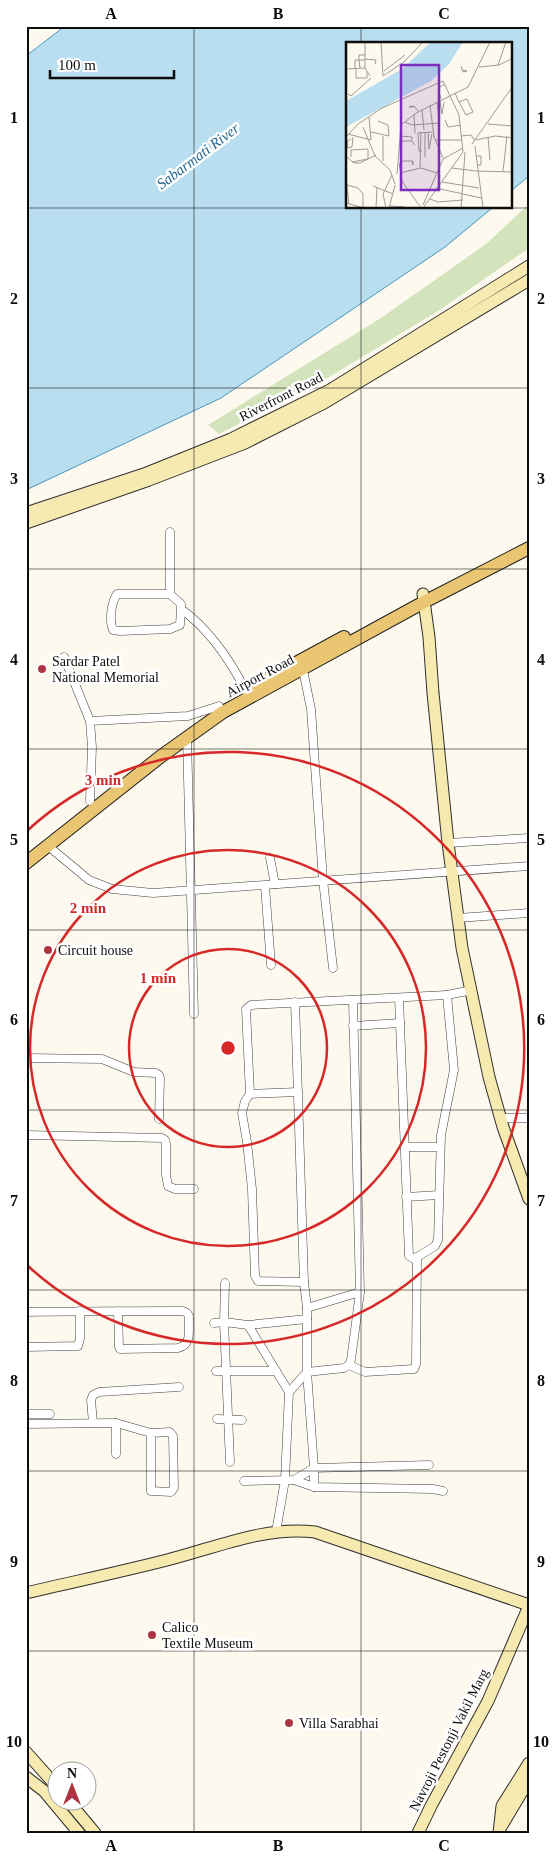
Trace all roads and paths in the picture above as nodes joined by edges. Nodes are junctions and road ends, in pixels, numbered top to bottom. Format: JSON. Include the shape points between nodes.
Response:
{"nodes":[{"id":1,"x":529,"y":266,"type":"edge"},
{"id":2,"x":529,"y":280,"type":"edge"},
{"id":3,"x":26,"y":513,"type":"edge"},
{"id":4,"x":26,"y":523,"type":"edge"},
{"id":5,"x":170,"y":532,"type":"dead end"},
{"id":6,"x":528,"y":548,"type":"edge"},
{"id":7,"x":170,"y":594,"type":"junction"},
{"id":8,"x":425,"y":598,"type":"junction"},
{"id":9,"x":181,"y":609,"type":"junction"},
{"id":10,"x":64,"y":657,"type":"dead end"},
{"id":11,"x":303,"y":670,"type":"junction"},
{"id":12,"x":246,"y":691,"type":"junction"},
{"id":13,"x":219,"y":706,"type":"junction"},
{"id":14,"x":90,"y":721,"type":"junction"},
{"id":15,"x":187,"y":738,"type":"junction"},
{"id":16,"x":90,"y":801,"type":"junction"},
{"id":17,"x":529,"y":838,"type":"edge"},
{"id":18,"x":448,"y":842,"type":"junction"},
{"id":19,"x":47,"y":845,"type":"junction"},
{"id":20,"x":26,"y":852,"type":"edge"},
{"id":21,"x":270,"y":858,"type":"dead end"},
{"id":22,"x":26,"y":863,"type":"edge"},
{"id":23,"x":529,"y":866,"type":"edge"},
{"id":24,"x":452,"y":872,"type":"junction"},
{"id":25,"x":322,"y":880,"type":"junction"},
{"id":26,"x":275,"y":884,"type":"junction"},
{"id":27,"x":265,"y":886,"type":"junction"},
{"id":28,"x":192,"y":891,"type":"junction"},
{"id":29,"x":529,"y":913,"type":"edge"},
{"id":30,"x":458,"y":918,"type":"junction"},
{"id":31,"x":271,"y":965,"type":"dead end"},
{"id":32,"x":332,"y":968,"type":"dead end"},
{"id":33,"x":472,"y":990,"type":"junction"},
{"id":34,"x":447,"y":995,"type":"junction"},
{"id":35,"x":399,"y":998,"type":"junction"},
{"id":36,"x":353,"y":1000,"type":"junction"},
{"id":37,"x":295,"y":1002,"type":"junction"},
{"id":38,"x":194,"y":1014,"type":"dead end"},
{"id":39,"x":400,"y":1023,"type":"junction"},
{"id":40,"x":353,"y":1026,"type":"junction"},
{"id":41,"x":26,"y":1058,"type":"edge"},
{"id":42,"x":298,"y":1092,"type":"junction"},
{"id":43,"x":250,"y":1094,"type":"junction"},
{"id":44,"x":500,"y":1118,"type":"junction"},
{"id":45,"x":529,"y":1118,"type":"edge"},
{"id":46,"x":159,"y":1119,"type":"dead end"},
{"id":47,"x":26,"y":1135,"type":"edge"},
{"id":48,"x":404,"y":1147,"type":"junction"},
{"id":49,"x":440,"y":1147,"type":"junction"},
{"id":50,"x":194,"y":1189,"type":"dead end"},
{"id":51,"x":440,"y":1195,"type":"junction"},
{"id":52,"x":406,"y":1197,"type":"junction"},
{"id":53,"x":529,"y":1199,"type":"edge"},
{"id":54,"x":417,"y":1257,"type":"junction"},
{"id":55,"x":304,"y":1282,"type":"junction"},
{"id":56,"x":225,"y":1283,"type":"dead end"},
{"id":57,"x":360,"y":1292,"type":"junction"},
{"id":58,"x":307,"y":1308,"type":"junction"},
{"id":59,"x":80,"y":1311,"type":"junction"},
{"id":60,"x":118,"y":1311,"type":"junction"},
{"id":61,"x":26,"y":1312,"type":"edge"},
{"id":62,"x":307,"y":1319,"type":"junction"},
{"id":63,"x":224,"y":1322,"type":"junction"},
{"id":64,"x":214,"y":1323,"type":"dead end"},
{"id":65,"x":248,"y":1325,"type":"junction"},
{"id":66,"x":26,"y":1347,"type":"edge"},
{"id":67,"x":26,"y":1352,"type":"edge"},
{"id":68,"x":41,"y":1352,"type":"dead end"},
{"id":69,"x":349,"y":1365,"type":"junction"},
{"id":70,"x":226,"y":1370,"type":"junction"},
{"id":71,"x":216,"y":1371,"type":"dead end"},
{"id":72,"x":276,"y":1371,"type":"junction"},
{"id":73,"x":307,"y":1372,"type":"junction"},
{"id":74,"x":179,"y":1387,"type":"dead end"},
{"id":75,"x":288,"y":1392,"type":"junction"},
{"id":76,"x":26,"y":1414,"type":"edge"},
{"id":77,"x":50,"y":1414,"type":"dead end"},
{"id":78,"x":217,"y":1419,"type":"dead end"},
{"id":79,"x":228,"y":1419,"type":"junction"},
{"id":80,"x":242,"y":1420,"type":"dead end"},
{"id":81,"x":116,"y":1422,"type":"junction"},
{"id":82,"x":93,"y":1423,"type":"junction"},
{"id":83,"x":26,"y":1424,"type":"edge"},
{"id":84,"x":151,"y":1433,"type":"junction"},
{"id":85,"x":116,"y":1454,"type":"dead end"},
{"id":86,"x":230,"y":1462,"type":"dead end"},
{"id":87,"x":429,"y":1466,"type":"dead end"},
{"id":88,"x":314,"y":1468,"type":"junction"},
{"id":89,"x":285,"y":1480,"type":"junction"},
{"id":90,"x":294,"y":1480,"type":"junction"},
{"id":91,"x":244,"y":1481,"type":"dead end"},
{"id":92,"x":314,"y":1487,"type":"junction"},
{"id":93,"x":442,"y":1491,"type":"dead end"},
{"id":94,"x":276,"y":1532,"type":"junction"},
{"id":95,"x":26,"y":1593,"type":"edge"},
{"id":96,"x":529,"y":1605,"type":"edge"},
{"id":97,"x":29,"y":1761,"type":"edge"},
{"id":98,"x":529,"y":1763,"type":"edge"},
{"id":99,"x":26,"y":1777,"type":"edge"},
{"id":100,"x":48,"y":1779,"type":"edge"},
{"id":101,"x":529,"y":1780,"type":"edge"},
{"id":102,"x":529,"y":1793,"type":"edge"},
{"id":103,"x":77,"y":1812,"type":"edge"},
{"id":104,"x":80,"y":1833,"type":"edge"},
{"id":105,"x":95,"y":1833,"type":"edge"},
{"id":106,"x":418,"y":1833,"type":"edge"},
{"id":107,"x":499,"y":1833,"type":"edge"},
{"id":108,"x":507,"y":1833,"type":"edge"}],
"edges":[{"from":1,"to":3,"type":"street","name":"Riverfront Road","via":[[330,390],[231,439],[144,474]]},
{"from":2,"to":4,"type":"street","name":"Riverfront Road","via":[[324,403],[246,443]]},
{"from":5,"to":7,"type":"street"},
{"from":6,"to":8,"type":"main road","name":"Airport Road"},
{"from":7,"to":9,"type":"street","via":[[181,604]]},
{"from":7,"to":9,"type":"street","via":[[117,594],[111,625],[113,630],[176,627],[180,625]]},
{"from":8,"to":11,"type":"main road","name":"Airport Road"},
{"from":8,"to":12,"type":"main road","name":"Airport Road"},
{"from":8,"to":18,"type":"street"},
{"from":9,"to":12,"type":"street","via":[[196,620],[233,667]]},
{"from":10,"to":14,"type":"street"},
{"from":11,"to":15,"type":"main road","name":"Airport Road","via":[[223,712]]},
{"from":11,"to":25,"type":"street","via":[[310,709]]},
{"from":12,"to":13,"type":"main road","name":"Airport Road"},
{"from":13,"to":14,"type":"street","via":[[188,716]]},
{"from":13,"to":16,"type":"main road","name":"Airport Road"},
{"from":14,"to":16,"type":"street"},
{"from":15,"to":19,"type":"main road","name":"Airport Road"},
{"from":15,"to":28,"type":"street"},
{"from":16,"to":20,"type":"main road","name":"Airport Road"},
{"from":17,"to":18,"type":"street"},
{"from":18,"to":24,"type":"street"},
{"from":19,"to":22,"type":"main road","name":"Airport Road"},
{"from":19,"to":28,"type":"street","via":[[89,880],[112,889],[153,893]]},
{"from":21,"to":26,"type":"street"},
{"from":23,"to":24,"type":"street"},
{"from":24,"to":25,"type":"street"},
{"from":24,"to":30,"type":"street"},
{"from":25,"to":26,"type":"street"},
{"from":25,"to":32,"type":"street"},
{"from":26,"to":27,"type":"street"},
{"from":27,"to":28,"type":"street"},
{"from":27,"to":31,"type":"street"},
{"from":28,"to":38,"type":"street"},
{"from":29,"to":30,"type":"street"},
{"from":30,"to":33,"type":"street"},
{"from":33,"to":34,"type":"street"},
{"from":33,"to":44,"type":"street"},
{"from":34,"to":35,"type":"street"},
{"from":34,"to":49,"type":"street","via":[[454,1070]]},
{"from":35,"to":36,"type":"street"},
{"from":35,"to":39,"type":"street"},
{"from":36,"to":37,"type":"street"},
{"from":36,"to":40,"type":"street"},
{"from":37,"to":42,"type":"street"},
{"from":37,"to":43,"type":"street","via":[[251,1005],[246,1009]]},
{"from":39,"to":40,"type":"street"},
{"from":39,"to":48,"type":"street"},
{"from":40,"to":57,"type":"street"},
{"from":41,"to":46,"type":"street","via":[[102,1059],[134,1072],[156,1073],[160,1078]]},
{"from":42,"to":43,"type":"street"},
{"from":42,"to":55,"type":"street"},
{"from":43,"to":55,"type":"street","via":[[242,1113],[252,1189],[256,1280]]},
{"from":44,"to":45,"type":"street"},
{"from":44,"to":53,"type":"street"},
{"from":47,"to":50,"type":"street","via":[[162,1138],[166,1144],[168,1186]]},
{"from":48,"to":49,"type":"street"},
{"from":48,"to":52,"type":"street"},
{"from":49,"to":51,"type":"street"},
{"from":51,"to":52,"type":"street"},
{"from":51,"to":54,"type":"street","via":[[437,1243]]},
{"from":52,"to":54,"type":"street","via":[[409,1256]]},
{"from":54,"to":69,"type":"street","via":[[414,1368],[365,1372]]},
{"from":55,"to":58,"type":"street"},
{"from":56,"to":63,"type":"street"},
{"from":57,"to":58,"type":"street"},
{"from":57,"to":69,"type":"street"},
{"from":58,"to":62,"type":"street"},
{"from":59,"to":60,"type":"street"},
{"from":59,"to":61,"type":"street"},
{"from":59,"to":66,"type":"street","via":[[78,1346]]},
{"from":60,"to":60,"type":"street","via":[[187,1313],[188,1342],[178,1348],[120,1348]]},
{"from":62,"to":65,"type":"street"},
{"from":62,"to":73,"type":"street"},
{"from":63,"to":64,"type":"street"},
{"from":63,"to":65,"type":"street"},
{"from":63,"to":70,"type":"street"},
{"from":65,"to":72,"type":"street"},
{"from":67,"to":68,"type":"street"},
{"from":69,"to":73,"type":"street"},
{"from":70,"to":71,"type":"street"},
{"from":70,"to":72,"type":"street"},
{"from":70,"to":79,"type":"street"},
{"from":72,"to":75,"type":"street"},
{"from":73,"to":75,"type":"street"},
{"from":73,"to":88,"type":"street"},
{"from":74,"to":82,"type":"street","via":[[93,1394]]},
{"from":75,"to":89,"type":"street"},
{"from":76,"to":77,"type":"street"},
{"from":78,"to":79,"type":"street"},
{"from":79,"to":80,"type":"street"},
{"from":79,"to":86,"type":"street"},
{"from":81,"to":82,"type":"street"},
{"from":81,"to":84,"type":"street"},
{"from":81,"to":85,"type":"street"},
{"from":82,"to":83,"type":"street"},
{"from":84,"to":84,"type":"street","via":[[173,1434],[174,1488],[171,1492],[151,1490]]},
{"from":87,"to":88,"type":"street"},
{"from":88,"to":90,"type":"street"},
{"from":88,"to":92,"type":"street"},
{"from":89,"to":90,"type":"street"},
{"from":89,"to":91,"type":"street"},
{"from":89,"to":94,"type":"street"},
{"from":90,"to":92,"type":"street"},
{"from":92,"to":93,"type":"street"},
{"from":94,"to":95,"type":"street"},
{"from":94,"to":96,"type":"street","via":[[315,1532]]},
{"from":96,"to":106,"type":"street","name":"Navroji Pestonji Vakil Marg","via":[[488,1701]]},
{"from":97,"to":100,"type":"street"},
{"from":98,"to":107,"type":"street","via":[[502,1806]]},
{"from":99,"to":104,"type":"street","via":[[44,1791]]},
{"from":101,"to":107,"type":"street"},
{"from":102,"to":108,"type":"street"},
{"from":103,"to":105,"type":"street"}]}
